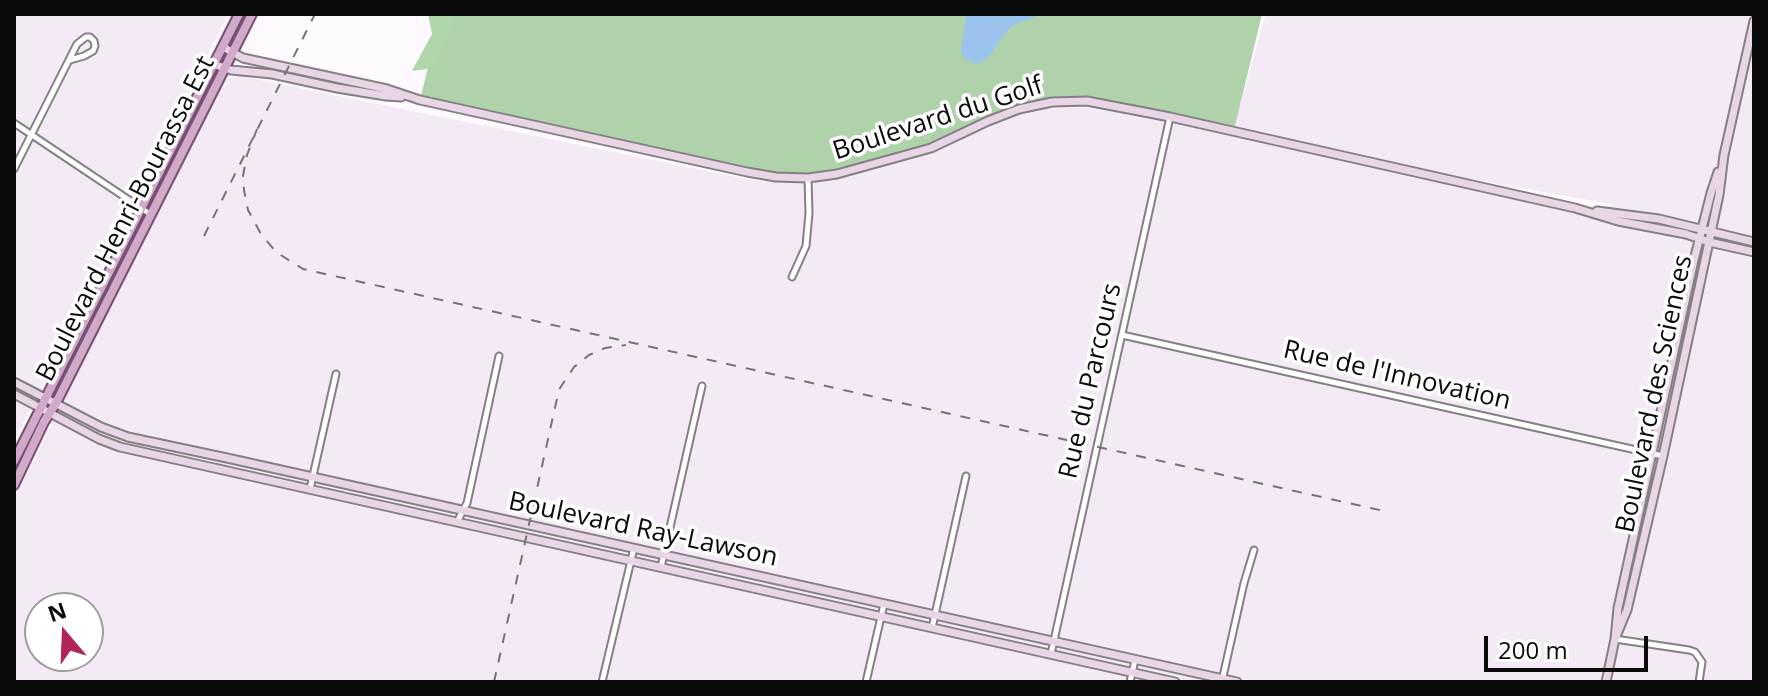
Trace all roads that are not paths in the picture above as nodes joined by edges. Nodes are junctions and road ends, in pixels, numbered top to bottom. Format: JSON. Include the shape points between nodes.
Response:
{"nodes":[{"id":1,"x":239,"y":14,"type":"edge"},
{"id":2,"x":252,"y":14,"type":"edge"},
{"id":3,"x":1754,"y":21,"type":"edge"},
{"id":4,"x":223,"y":47,"type":"junction"},
{"id":5,"x":232,"y":53,"type":"junction"},
{"id":6,"x":70,"y":60,"type":"junction"},
{"id":7,"x":213,"y":64,"type":"junction"},
{"id":8,"x":224,"y":68,"type":"junction"},
{"id":9,"x":407,"y":97,"type":"junction"},
{"id":10,"x":1170,"y":117,"type":"junction"},
{"id":11,"x":14,"y":123,"type":"edge"},
{"id":12,"x":31,"y":134,"type":"junction"},
{"id":13,"x":14,"y":169,"type":"edge"},
{"id":14,"x":808,"y":178,"type":"junction"},
{"id":15,"x":140,"y":209,"type":"junction"},
{"id":16,"x":150,"y":214,"type":"junction"},
{"id":17,"x":1704,"y":233,"type":"junction"},
{"id":18,"x":1709,"y":242,"type":"junction"},
{"id":19,"x":1754,"y":242,"type":"edge"},
{"id":20,"x":1754,"y":252,"type":"edge"},
{"id":21,"x":792,"y":277,"type":"dead end"},
{"id":22,"x":1122,"y":335,"type":"junction"},
{"id":23,"x":499,"y":356,"type":"dead end"},
{"id":24,"x":336,"y":374,"type":"dead end"},
{"id":25,"x":14,"y":382,"type":"edge"},
{"id":26,"x":702,"y":386,"type":"dead end"},
{"id":27,"x":14,"y":394,"type":"edge"},
{"id":28,"x":46,"y":398,"type":"junction"},
{"id":29,"x":56,"y":403,"type":"junction"},
{"id":30,"x":45,"y":411,"type":"junction"},
{"id":31,"x":1652,"y":453,"type":"junction"},
{"id":32,"x":1663,"y":456,"type":"junction"},
{"id":33,"x":14,"y":461,"type":"edge"},
{"id":34,"x":290,"y":472,"type":"junction"},
{"id":35,"x":966,"y":476,"type":"dead end"},
{"id":36,"x":313,"y":477,"type":"junction"},
{"id":37,"x":14,"y":485,"type":"edge"},
{"id":38,"x":288,"y":485,"type":"junction"},
{"id":39,"x":310,"y":490,"type":"junction"},
{"id":40,"x":463,"y":511,"type":"junction"},
{"id":41,"x":457,"y":522,"type":"junction"},
{"id":42,"x":634,"y":548,"type":"junction"},
{"id":43,"x":1254,"y":550,"type":"dead end"},
{"id":44,"x":664,"y":555,"type":"junction"},
{"id":45,"x":631,"y":561,"type":"junction"},
{"id":46,"x":661,"y":567,"type":"junction"},
{"id":47,"x":884,"y":604,"type":"junction"},
{"id":48,"x":935,"y":615,"type":"junction"},
{"id":49,"x":881,"y":616,"type":"junction"},
{"id":50,"x":932,"y":628,"type":"junction"},
{"id":51,"x":1615,"y":639,"type":"junction"},
{"id":52,"x":1053,"y":641,"type":"junction"},
{"id":53,"x":1051,"y":654,"type":"junction"},
{"id":54,"x":1135,"y":660,"type":"junction"},
{"id":55,"x":1132,"y":673,"type":"junction"},
{"id":56,"x":1222,"y":680,"type":"edge"},
{"id":57,"x":602,"y":682,"type":"edge"},
{"id":58,"x":866,"y":682,"type":"edge"},
{"id":59,"x":1130,"y":682,"type":"edge"},
{"id":60,"x":1175,"y":682,"type":"edge"},
{"id":61,"x":1237,"y":682,"type":"edge"},
{"id":62,"x":1606,"y":682,"type":"edge"},
{"id":63,"x":1699,"y":682,"type":"edge"}],
"edges":[{"from":1,"to":4,"type":"main road","name":"Boulevard Henri-Bourassa Est"},
{"from":2,"to":5,"type":"main road","name":"Boulevard Henri-Bourassa Est"},
{"from":3,"to":17,"type":"street","name":"Boulevard des Sciences","via":[[1719,195]]},
{"from":4,"to":5,"type":"street","name":"Boulevard du Golf"},
{"from":4,"to":7,"type":"main road","name":"Boulevard Henri-Bourassa Est"},
{"from":5,"to":8,"type":"main road","name":"Boulevard Henri-Bourassa Est"},
{"from":5,"to":9,"type":"street","name":"Boulevard du Golf"},
{"from":6,"to":6,"type":"street","via":[[81,39],[94,41],[93,51]]},
{"from":6,"to":12,"type":"street"},
{"from":7,"to":8,"type":"street","name":"Boulevard du Golf"},
{"from":7,"to":15,"type":"main road","name":"Boulevard Henri-Bourassa Est"},
{"from":8,"to":9,"type":"street","name":"Boulevard du Golf"},
{"from":8,"to":16,"type":"main road","name":"Boulevard Henri-Bourassa Est"},
{"from":9,"to":14,"type":"street","name":"Boulevard du Golf","via":[[762,176]]},
{"from":10,"to":14,"type":"street","name":"Boulevard du Golf","via":[[1079,100],[1043,103],[1003,114],[921,151]]},
{"from":10,"to":17,"type":"street","name":"Boulevard du Golf","via":[[1618,221]]},
{"from":10,"to":22,"type":"street","name":"Rue du Parcours"},
{"from":11,"to":12,"type":"street"},
{"from":12,"to":13,"type":"street"},
{"from":12,"to":15,"type":"street"},
{"from":14,"to":21,"type":"street","via":[[806,246]]},
{"from":15,"to":16,"type":"street"},
{"from":15,"to":28,"type":"main road","name":"Boulevard Henri-Bourassa Est"},
{"from":16,"to":29,"type":"main road","name":"Boulevard Henri-Bourassa Est"},
{"from":17,"to":18,"type":"street","name":"Boulevard du Golf"},
{"from":17,"to":19,"type":"street","name":"Boulevard du Golf"},
{"from":17,"to":31,"type":"street","name":"Boulevard des Sciences"},
{"from":18,"to":20,"type":"street","name":"Boulevard du Golf"},
{"from":18,"to":32,"type":"street","name":"Boulevard des Sciences"},
{"from":22,"to":31,"type":"street","name":"Rue de l'Innovation"},
{"from":22,"to":52,"type":"street","name":"Rue du Parcours"},
{"from":23,"to":40,"type":"street"},
{"from":24,"to":36,"type":"street"},
{"from":25,"to":28,"type":"street","name":"Boulevard Ray-Lawson"},
{"from":26,"to":44,"type":"street"},
{"from":27,"to":30,"type":"street","name":"Boulevard Ray-Lawson"},
{"from":28,"to":29,"type":"street","name":"Boulevard Ray-Lawson"},
{"from":28,"to":30,"type":"main road","name":"Boulevard Henri-Bourassa Est"},
{"from":29,"to":30,"type":"main road","name":"Boulevard Henri-Bourassa Est"},
{"from":29,"to":34,"type":"street","name":"Boulevard Ray-Lawson","via":[[121,436]]},
{"from":30,"to":33,"type":"main road","name":"Boulevard Henri-Bourassa Est"},
{"from":30,"to":37,"type":"main road","name":"Boulevard Henri-Bourassa Est"},
{"from":30,"to":38,"type":"street","name":"Boulevard Ray-Lawson","via":[[120,447]]},
{"from":31,"to":32,"type":"street","name":"Rue de l'Innovation"},
{"from":31,"to":51,"type":"street","name":"Boulevard des Sciences"},
{"from":32,"to":51,"type":"street","name":"Boulevard des Sciences","via":[[1627,610]]},
{"from":34,"to":36,"type":"street","name":"Boulevard Ray-Lawson"},
{"from":34,"to":38,"type":"street"},
{"from":35,"to":48,"type":"street"},
{"from":36,"to":39,"type":"street"},
{"from":36,"to":40,"type":"street","name":"Boulevard Ray-Lawson"},
{"from":38,"to":39,"type":"street","name":"Boulevard Ray-Lawson"},
{"from":39,"to":41,"type":"street","name":"Boulevard Ray-Lawson"},
{"from":40,"to":41,"type":"street"},
{"from":40,"to":42,"type":"street","name":"Boulevard Ray-Lawson"},
{"from":41,"to":45,"type":"street","name":"Boulevard Ray-Lawson"},
{"from":42,"to":44,"type":"street","name":"Boulevard Ray-Lawson"},
{"from":42,"to":45,"type":"street"},
{"from":43,"to":56,"type":"street"},
{"from":44,"to":46,"type":"street"},
{"from":44,"to":47,"type":"street","name":"Boulevard Ray-Lawson"},
{"from":45,"to":46,"type":"street","name":"Boulevard Ray-Lawson"},
{"from":45,"to":57,"type":"street"},
{"from":46,"to":49,"type":"street","name":"Boulevard Ray-Lawson"},
{"from":47,"to":48,"type":"street","name":"Boulevard Ray-Lawson"},
{"from":47,"to":49,"type":"street"},
{"from":48,"to":50,"type":"street"},
{"from":48,"to":52,"type":"street","name":"Boulevard Ray-Lawson"},
{"from":49,"to":50,"type":"street","name":"Boulevard Ray-Lawson"},
{"from":49,"to":58,"type":"street"},
{"from":50,"to":53,"type":"street","name":"Boulevard Ray-Lawson"},
{"from":51,"to":62,"type":"street","name":"Boulevard des Sciences"},
{"from":51,"to":63,"type":"street","via":[[1695,652],[1702,662]]},
{"from":52,"to":53,"type":"street","name":"Rue du Parcours"},
{"from":52,"to":54,"type":"street","name":"Boulevard Ray-Lawson"},
{"from":53,"to":55,"type":"street","name":"Boulevard Ray-Lawson"},
{"from":54,"to":55,"type":"street"},
{"from":54,"to":56,"type":"street","name":"Boulevard Ray-Lawson"},
{"from":55,"to":59,"type":"street"},
{"from":55,"to":60,"type":"street","name":"Boulevard Ray-Lawson"},
{"from":56,"to":61,"type":"street","name":"Boulevard Ray-Lawson"}]}
